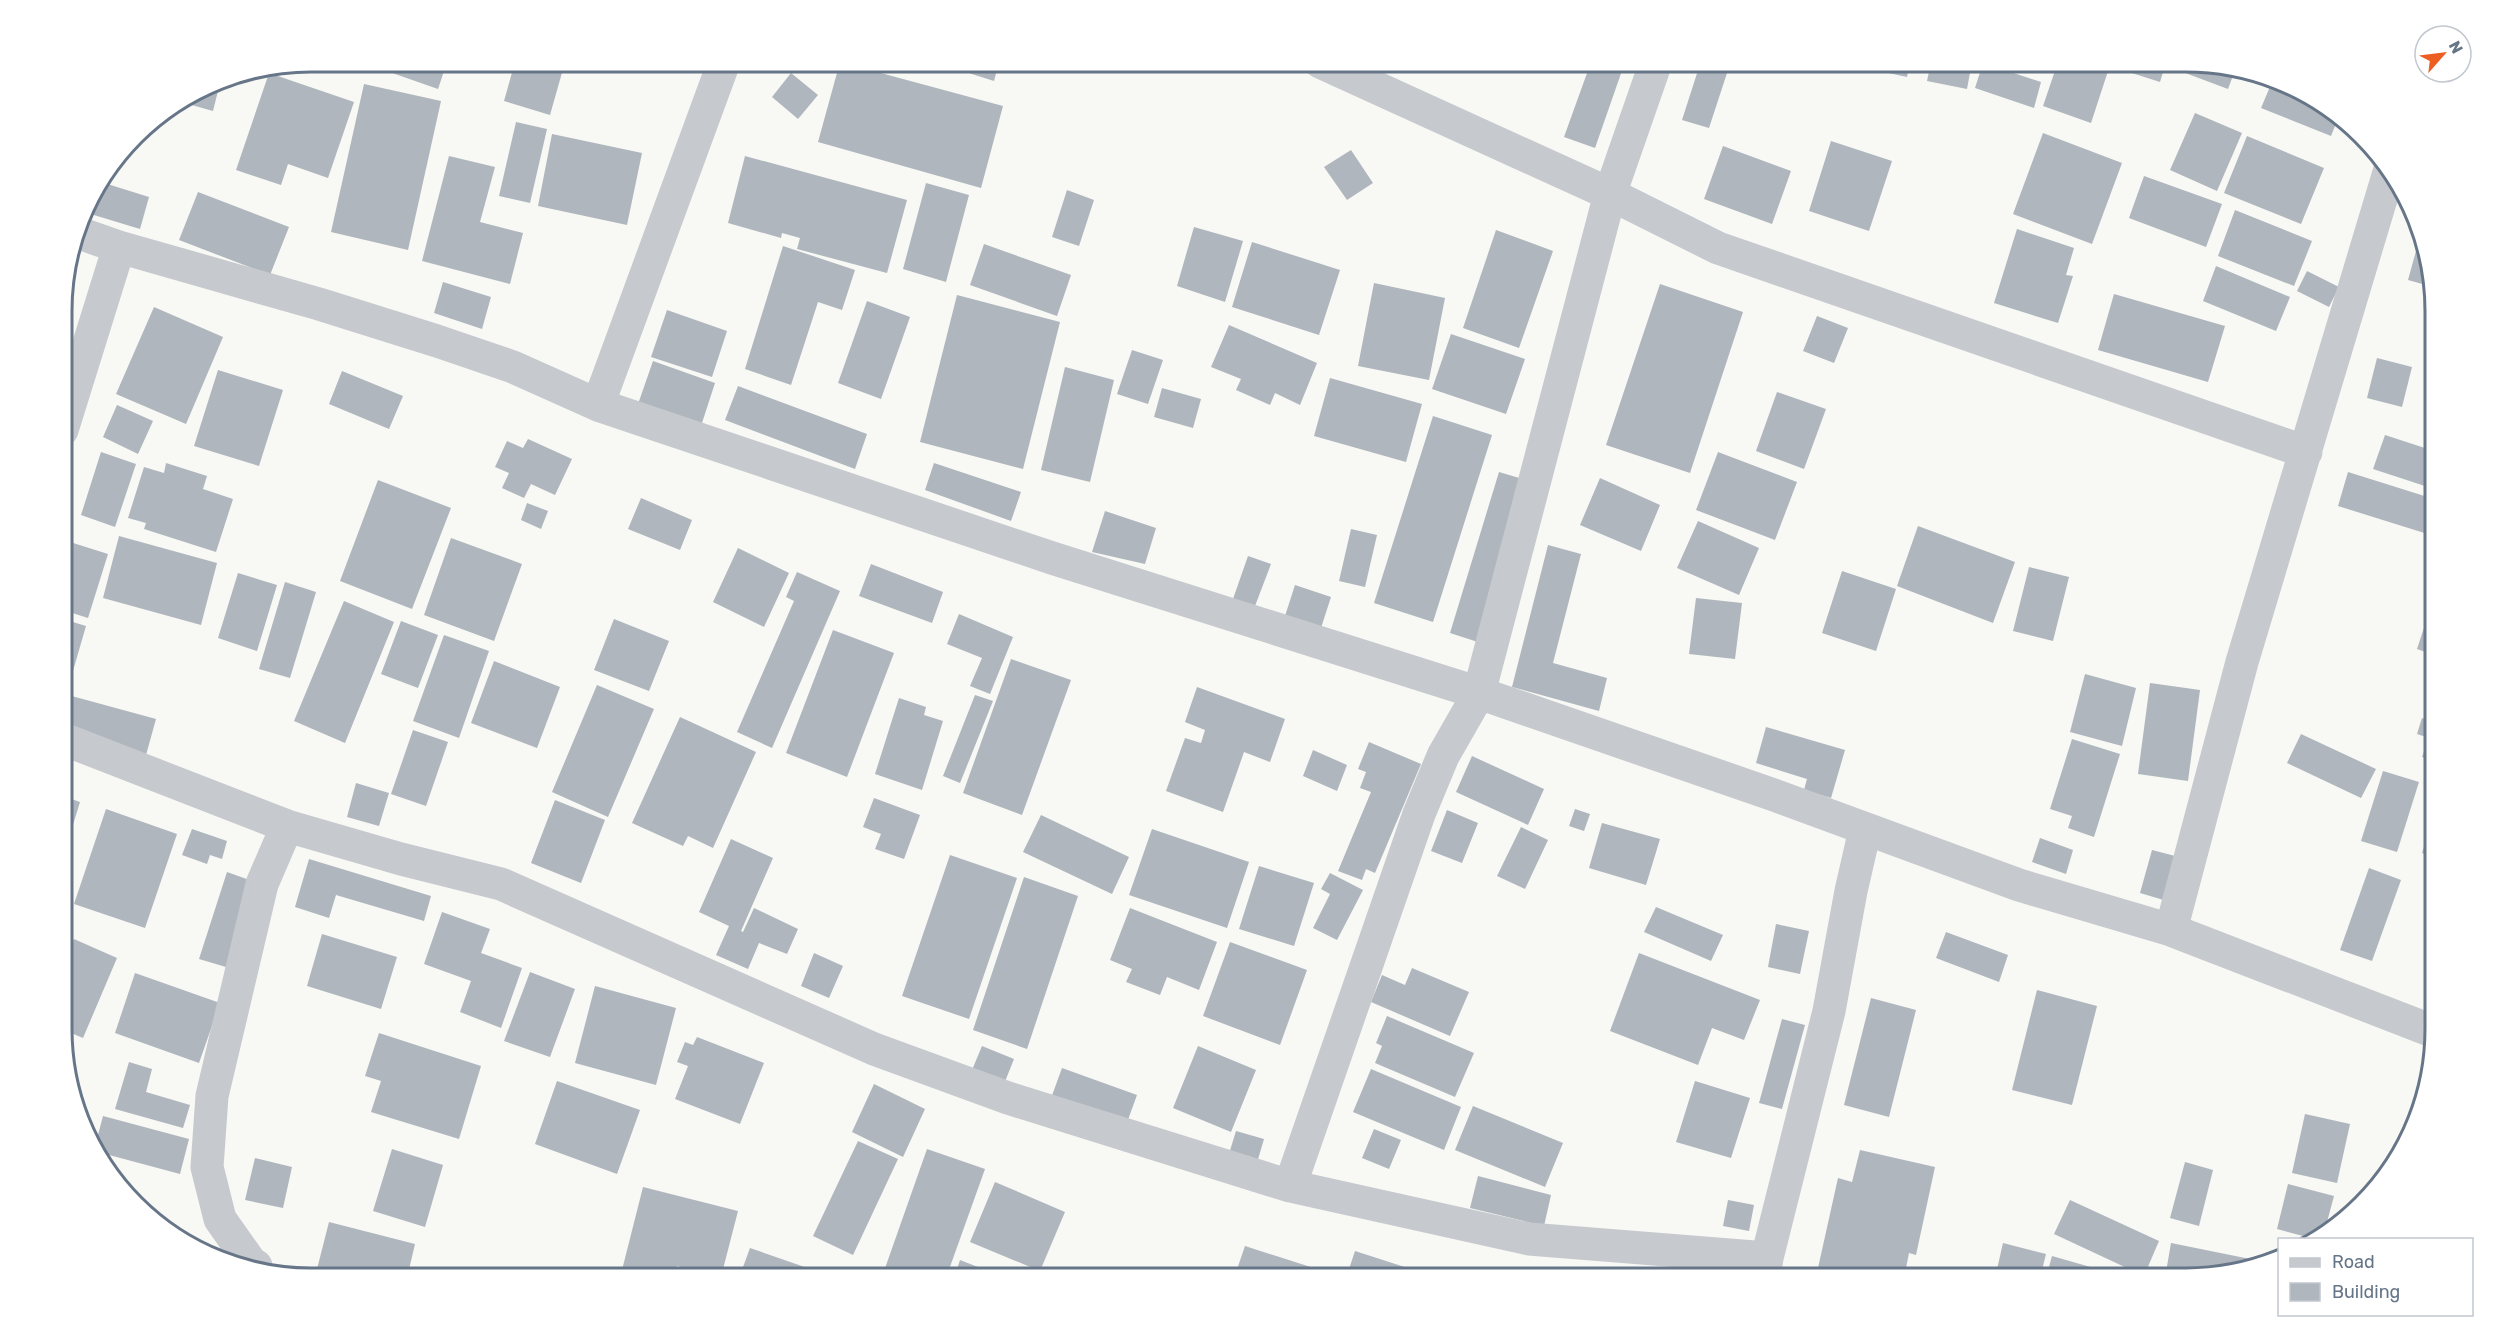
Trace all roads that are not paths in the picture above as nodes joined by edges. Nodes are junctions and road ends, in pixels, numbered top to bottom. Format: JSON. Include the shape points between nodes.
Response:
{"nodes":[{"id":1,"x":720,"y":72,"type":"edge"},
{"id":2,"x":1342,"y":72,"type":"edge"},
{"id":3,"x":1653,"y":72,"type":"edge"},
{"id":4,"x":2387,"y":181,"type":"edge"},
{"id":5,"x":1610,"y":194,"type":"junction"},
{"id":6,"x":85,"y":235,"type":"edge"},
{"id":7,"x":120,"y":248,"type":"junction"},
{"id":8,"x":72,"y":399,"type":"edge"},
{"id":9,"x":598,"y":405,"type":"junction"},
{"id":10,"x":2306,"y":452,"type":"junction"},
{"id":11,"x":1479,"y":693,"type":"junction"},
{"id":12,"x":72,"y":743,"type":"edge"},
{"id":13,"x":287,"y":826,"type":"junction"},
{"id":14,"x":1865,"y":830,"type":"junction"},
{"id":15,"x":2171,"y":930,"type":"junction"},
{"id":16,"x":2425,"y":1028,"type":"edge"},
{"id":17,"x":1290,"y":1186,"type":"junction"},
{"id":18,"x":249,"y":1260,"type":"edge"},
{"id":19,"x":1766,"y":1268,"type":"edge"}],
"edges":[{"from":1,"to":9,"type":"street"},
{"from":2,"to":5,"type":"street"},
{"from":3,"to":5,"type":"street"},
{"from":4,"to":10,"type":"street"},
{"from":5,"to":10,"type":"street","via":[[1718,248]]},
{"from":5,"to":11,"type":"street"},
{"from":6,"to":7,"type":"street"},
{"from":7,"to":8,"type":"street"},
{"from":7,"to":9,"type":"street","via":[[437,341],[513,367]]},
{"from":9,"to":11,"type":"street","via":[[1052,558]]},
{"from":10,"to":15,"type":"street","via":[[2242,662]]},
{"from":11,"to":14,"type":"street"},
{"from":11,"to":17,"type":"street","via":[[1443,756],[1419,814]]},
{"from":12,"to":13,"type":"street"},
{"from":13,"to":17,"type":"street","via":[[501,884],[874,1049],[1008,1098]]},
{"from":13,"to":18,"type":"street","via":[[262,884],[212,1096],[207,1167],[220,1219]]},
{"from":14,"to":15,"type":"street","via":[[2019,885]]},
{"from":14,"to":19,"type":"street","via":[[1829,1011]]},
{"from":15,"to":16,"type":"street"},
{"from":17,"to":19,"type":"street","via":[[1529,1239]]}]}
